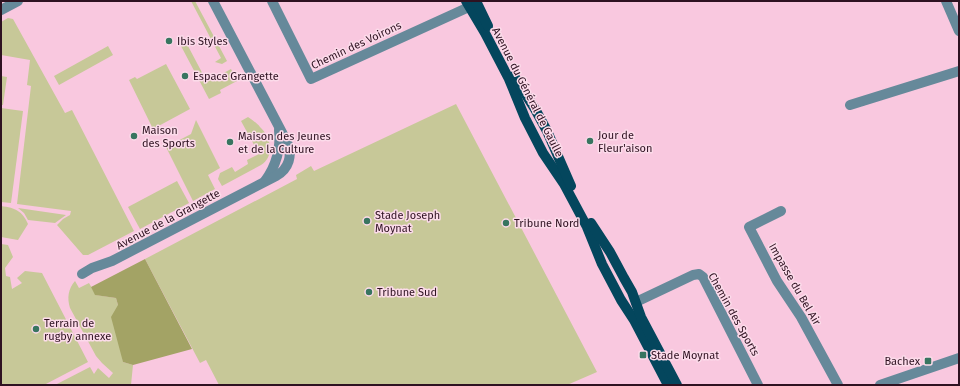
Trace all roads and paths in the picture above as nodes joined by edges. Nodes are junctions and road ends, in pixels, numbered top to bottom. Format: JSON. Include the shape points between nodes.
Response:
{"nodes":[{"id":1,"x":18,"y":1,"type":"edge"},
{"id":2,"x":213,"y":1,"type":"edge"},
{"id":3,"x":272,"y":1,"type":"edge"},
{"id":4,"x":946,"y":1,"type":"edge"},
{"id":5,"x":470,"y":3,"type":"edge"},
{"id":6,"x":1,"y":10,"type":"edge"},
{"id":7,"x":959,"y":31,"type":"edge"},
{"id":8,"x":959,"y":71,"type":"edge"},
{"id":9,"x":850,"y":105,"type":"dead end"},
{"id":10,"x":542,"y":121,"type":"junction"},
{"id":11,"x":530,"y":127,"type":"junction"},
{"id":12,"x":279,"y":128,"type":"junction"},
{"id":13,"x":550,"y":137,"type":"junction"},
{"id":14,"x":538,"y":144,"type":"junction"},
{"id":15,"x":274,"y":165,"type":"junction"},
{"id":16,"x":284,"y":170,"type":"junction"},
{"id":17,"x":264,"y":182,"type":"junction"},
{"id":18,"x":781,"y":211,"type":"dead end"},
{"id":19,"x":616,"y":264,"type":"junction"},
{"id":20,"x":605,"y":270,"type":"junction"},
{"id":21,"x":82,"y":274,"type":"dead end"},
{"id":22,"x":626,"y":282,"type":"junction"},
{"id":23,"x":615,"y":288,"type":"junction"},
{"id":24,"x":636,"y":302,"type":"junction"},
{"id":25,"x":959,"y":358,"type":"edge"},
{"id":26,"x":668,"y":385,"type":"edge"},
{"id":27,"x":677,"y":385,"type":"edge"},
{"id":28,"x":758,"y":385,"type":"edge"},
{"id":29,"x":838,"y":385,"type":"edge"},
{"id":30,"x":880,"y":385,"type":"edge"}],
"edges":[{"from":1,"to":6,"type":"street"},
{"from":2,"to":12,"type":"street"},
{"from":3,"to":5,"type":"street","name":"Chemin des Voirons","via":[[311,79]]},
{"from":4,"to":7,"type":"street"},
{"from":5,"to":10,"type":"main road","name":"Avenue du Général de Gaulle","via":[[479,10],[518,83]]},
{"from":5,"to":11,"type":"main road","name":"Avenue du Général de Gaulle","via":[[509,79]]},
{"from":8,"to":9,"type":"street"},
{"from":10,"to":11,"type":"main road"},
{"from":10,"to":13,"type":"main road","name":"Avenue du Général de Gaulle"},
{"from":11,"to":14,"type":"main road","name":"Avenue du Général de Gaulle"},
{"from":12,"to":15,"type":"street","via":[[279,145]]},
{"from":12,"to":16,"type":"street","via":[[290,151],[289,161]]},
{"from":13,"to":14,"type":"main road"},
{"from":13,"to":19,"type":"main road","name":"Avenue du Général de Gaulle","via":[[568,179]]},
{"from":14,"to":20,"type":"main road","name":"Avenue du Général de Gaulle","via":[[566,187]]},
{"from":15,"to":16,"type":"street","via":[[279,170]]},
{"from":15,"to":17,"type":"street"},
{"from":16,"to":17,"type":"street","name":"Avenue de la Grangette"},
{"from":17,"to":21,"type":"street","name":"Avenue de la Grangette"},
{"from":18,"to":29,"type":"street","name":"Impasse du Bel Air","via":[[749,227],[777,281],[801,316]]},
{"from":19,"to":20,"type":"main road"},
{"from":19,"to":22,"type":"main road","name":"Avenue du Général de Gaulle"},
{"from":20,"to":23,"type":"main road","name":"Avenue du Général de Gaulle"},
{"from":22,"to":23,"type":"main road"},
{"from":22,"to":24,"type":"main road","name":"Avenue du Général de Gaulle"},
{"from":23,"to":26,"type":"main road","name":"Avenue du Général de Gaulle"},
{"from":24,"to":27,"type":"main road","name":"Avenue du Général de Gaulle","via":[[641,317]]},
{"from":24,"to":28,"type":"street","name":"Chemin des Sports","via":[[699,274]]},
{"from":25,"to":30,"type":"street"}]}
